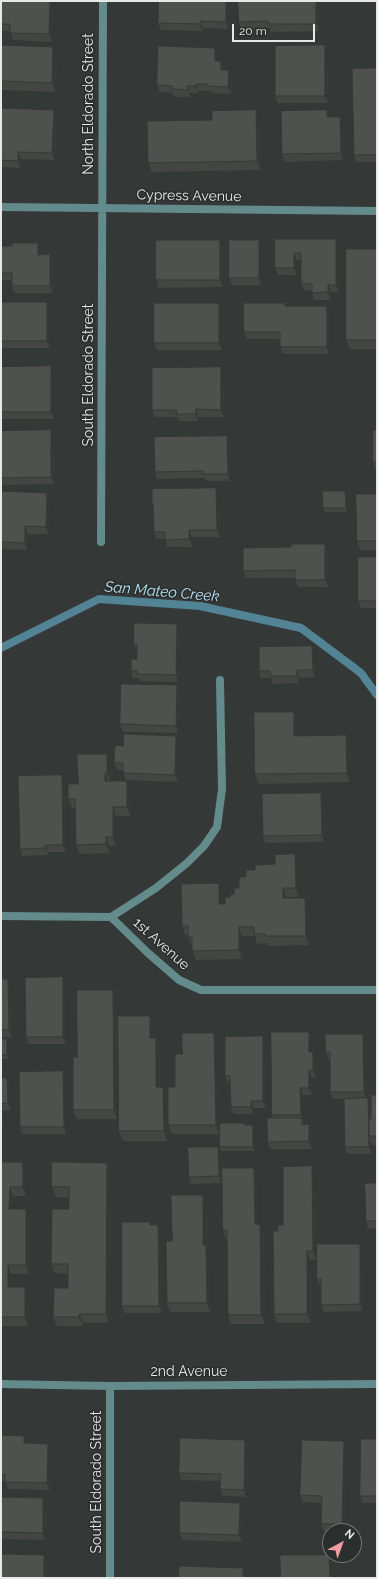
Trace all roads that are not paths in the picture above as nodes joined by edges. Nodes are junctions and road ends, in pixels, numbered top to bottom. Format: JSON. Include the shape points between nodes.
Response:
{"nodes":[{"id":1,"x":103,"y":1,"type":"edge"},
{"id":2,"x":1,"y":207,"type":"edge"},
{"id":3,"x":102,"y":208,"type":"junction"},
{"id":4,"x":377,"y":211,"type":"edge"},
{"id":5,"x":101,"y":542,"type":"dead end"},
{"id":6,"x":220,"y":680,"type":"dead end"},
{"id":7,"x":1,"y":916,"type":"edge"},
{"id":8,"x":111,"y":917,"type":"junction"},
{"id":9,"x":377,"y":990,"type":"edge"},
{"id":10,"x":1,"y":1384,"type":"edge"},
{"id":11,"x":377,"y":1384,"type":"edge"},
{"id":12,"x":110,"y":1386,"type":"junction"},
{"id":13,"x":110,"y":1578,"type":"edge"}],
"edges":[{"from":1,"to":3,"type":"street","name":"North Eldorado Street"},
{"from":2,"to":3,"type":"street","name":"Cypress Avenue"},
{"from":3,"to":4,"type":"street","name":"Cypress Avenue"},
{"from":3,"to":5,"type":"street","name":"South Eldorado Street"},
{"from":6,"to":8,"type":"street","via":[[222,789],[217,827],[204,846],[187,863],[156,888]]},
{"from":7,"to":8,"type":"street"},
{"from":8,"to":9,"type":"street","name":"1st Avenue","via":[[179,980],[201,990]]},
{"from":10,"to":12,"type":"street","name":"2nd Avenue"},
{"from":11,"to":12,"type":"street","name":"2nd Avenue"},
{"from":12,"to":13,"type":"street","name":"South Eldorado Street"}]}
